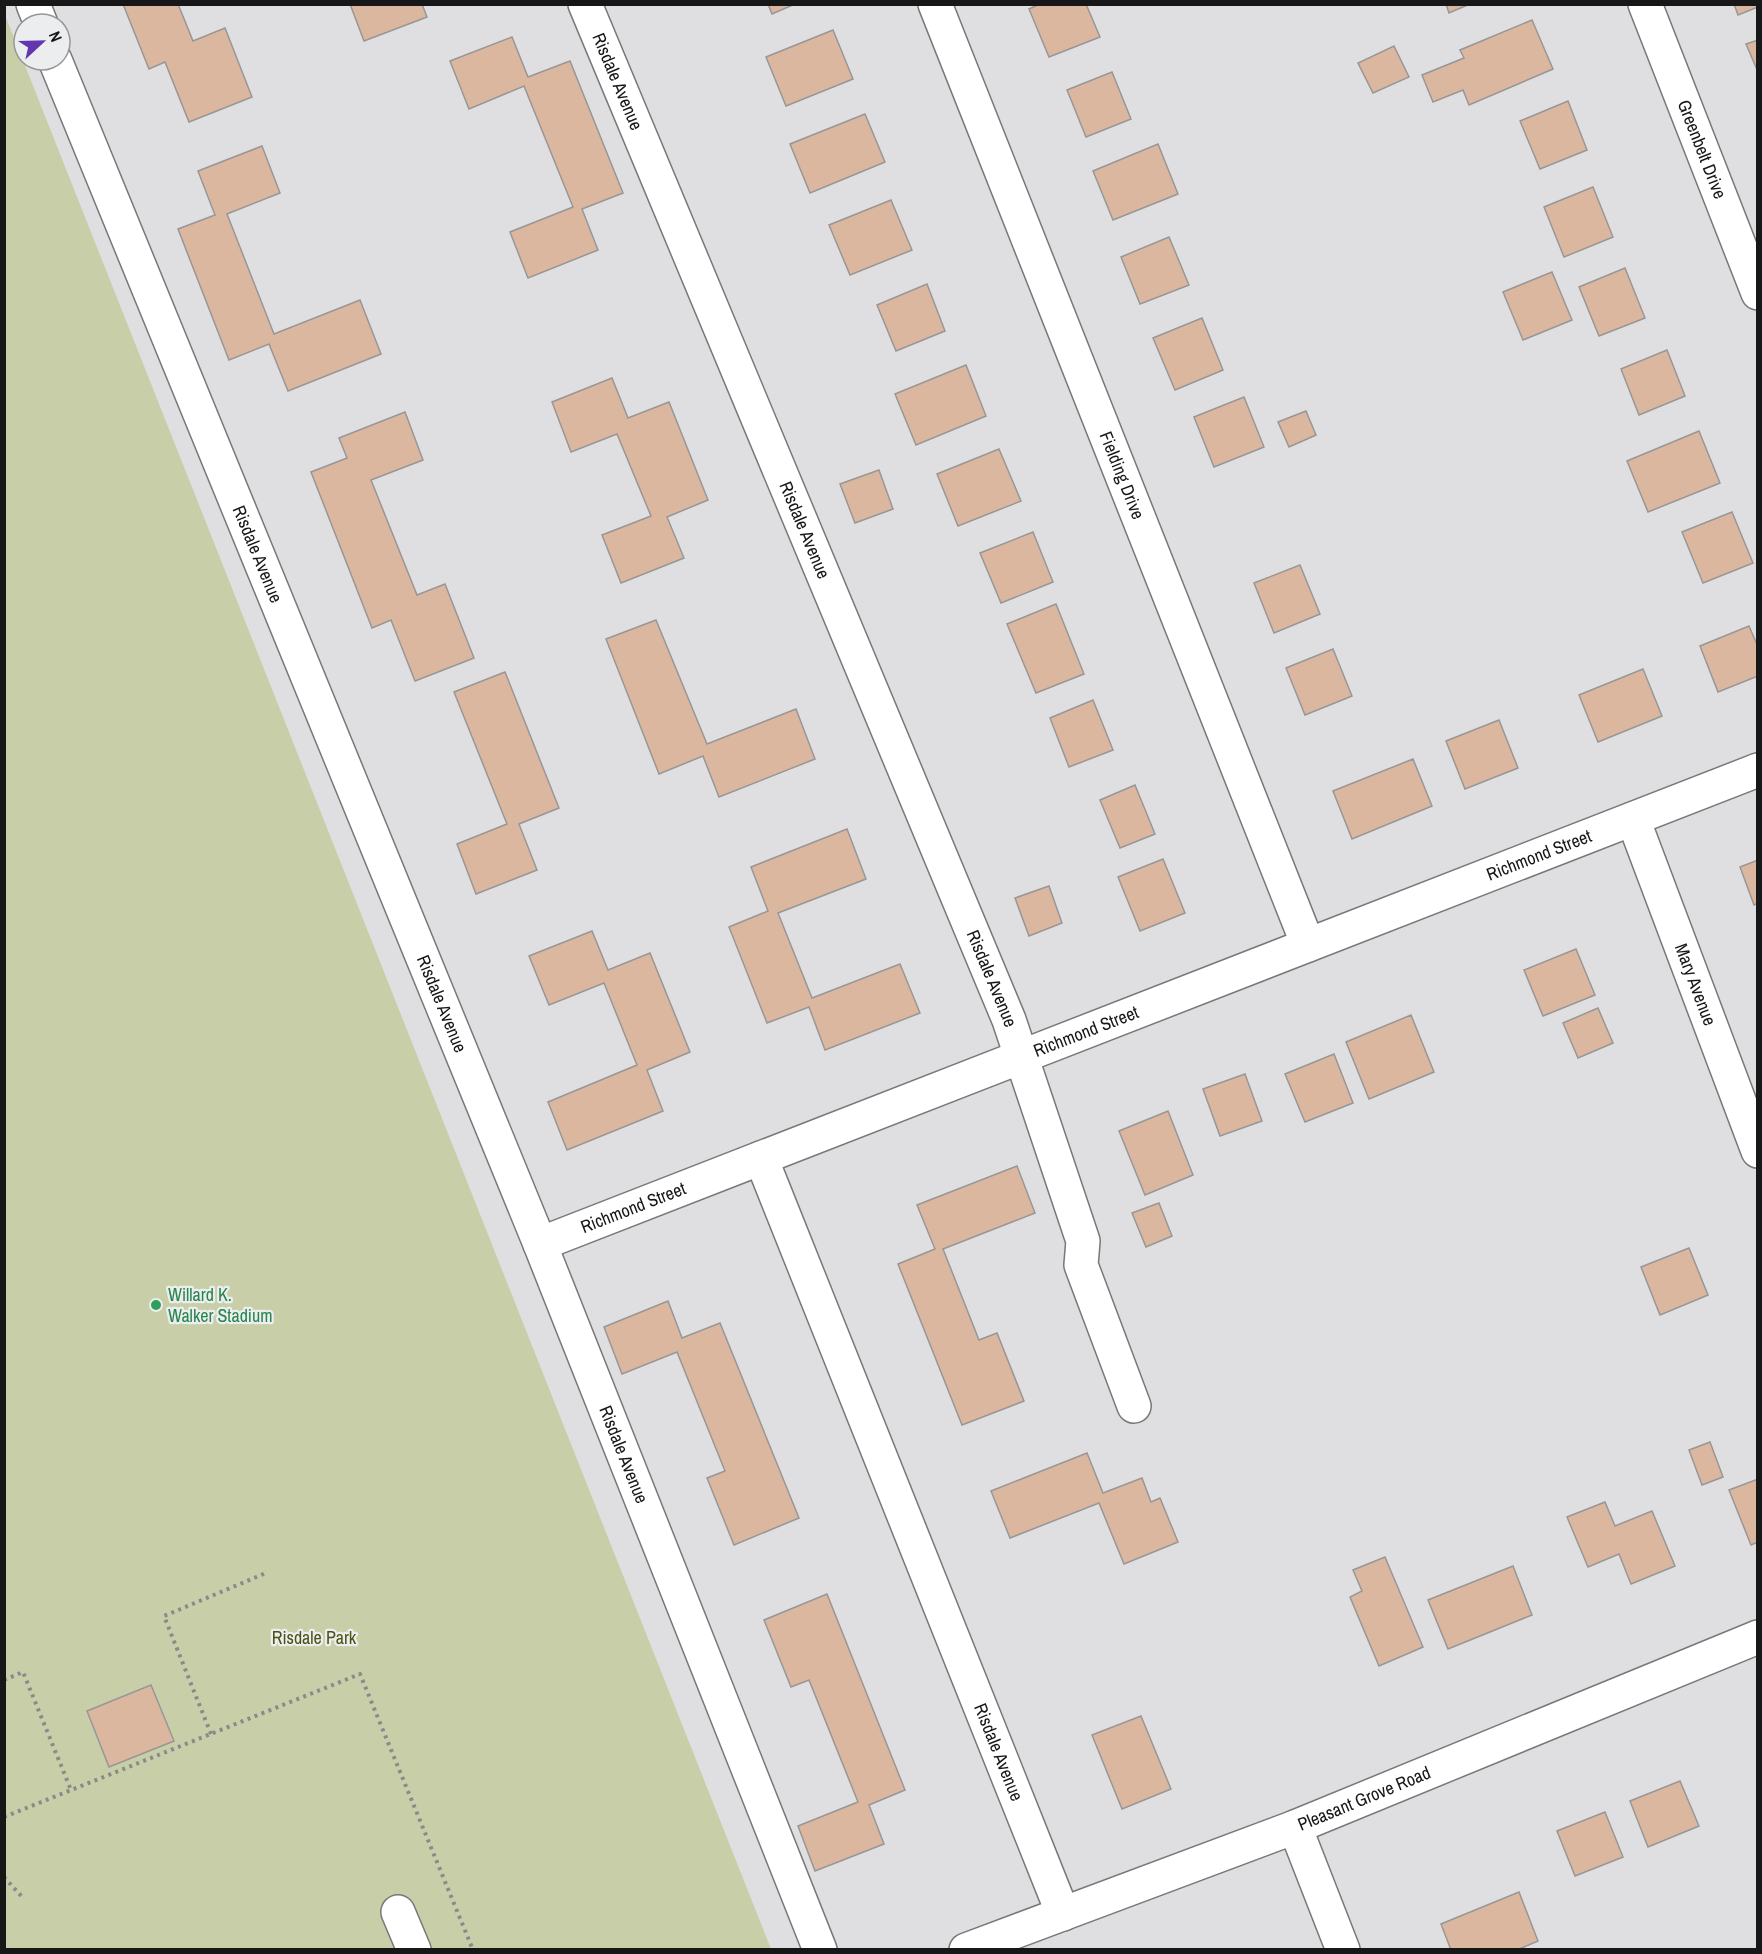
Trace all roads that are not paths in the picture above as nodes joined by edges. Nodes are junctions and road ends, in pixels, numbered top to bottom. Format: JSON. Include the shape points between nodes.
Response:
{"nodes":[{"id":1,"x":585,"y":4,"type":"edge"},
{"id":2,"x":935,"y":4,"type":"edge"},
{"id":3,"x":1645,"y":4,"type":"edge"},
{"id":4,"x":60,"y":72,"type":"edge"},
{"id":5,"x":1758,"y":293,"type":"edge"},
{"id":6,"x":1758,"y":770,"type":"edge"},
{"id":7,"x":1633,"y":819,"type":"junction"},
{"id":8,"x":1308,"y":945,"type":"junction"},
{"id":9,"x":1022,"y":1057,"type":"junction"},
{"id":10,"x":1758,"y":1151,"type":"edge"},
{"id":11,"x":761,"y":1158,"type":"junction"},
{"id":12,"x":540,"y":1244,"type":"junction"},
{"id":13,"x":1134,"y":1406,"type":"dead end"},
{"id":14,"x":1758,"y":1637,"type":"edge"},
{"id":15,"x":1295,"y":1827,"type":"junction"},
{"id":16,"x":398,"y":1912,"type":"dead end"},
{"id":17,"x":1063,"y":1914,"type":"junction"},
{"id":18,"x":414,"y":1950,"type":"edge"},
{"id":19,"x":820,"y":1950,"type":"edge"},
{"id":20,"x":966,"y":1950,"type":"edge"},
{"id":21,"x":1343,"y":1950,"type":"edge"}],
"edges":[{"from":1,"to":9,"type":"street","name":"Risdale Avenue"},
{"from":2,"to":8,"type":"street","name":"Fielding Drive"},
{"from":3,"to":5,"type":"street","name":"Greenbelt Drive"},
{"from":4,"to":12,"type":"street","name":"Risdale Avenue"},
{"from":6,"to":7,"type":"street","name":"Richmond Street"},
{"from":7,"to":8,"type":"street","name":"Richmond Street"},
{"from":7,"to":10,"type":"street","name":"Mary Avenue"},
{"from":8,"to":9,"type":"street","name":"Richmond Street"},
{"from":9,"to":11,"type":"street","name":"Richmond Street"},
{"from":9,"to":13,"type":"street","name":"Risdale Avenue","via":[[1083,1241],[1081,1265]]},
{"from":11,"to":12,"type":"street","name":"Richmond Street"},
{"from":11,"to":17,"type":"street","name":"Risdale Avenue"},
{"from":12,"to":19,"type":"street","name":"Risdale Avenue"},
{"from":14,"to":15,"type":"street","name":"Pleasant Grove Road"},
{"from":15,"to":17,"type":"street","name":"Pleasant Grove Road"},
{"from":15,"to":21,"type":"street"},
{"from":16,"to":18,"type":"street"},
{"from":17,"to":20,"type":"street","name":"Pleasant Grove Road"}]}
